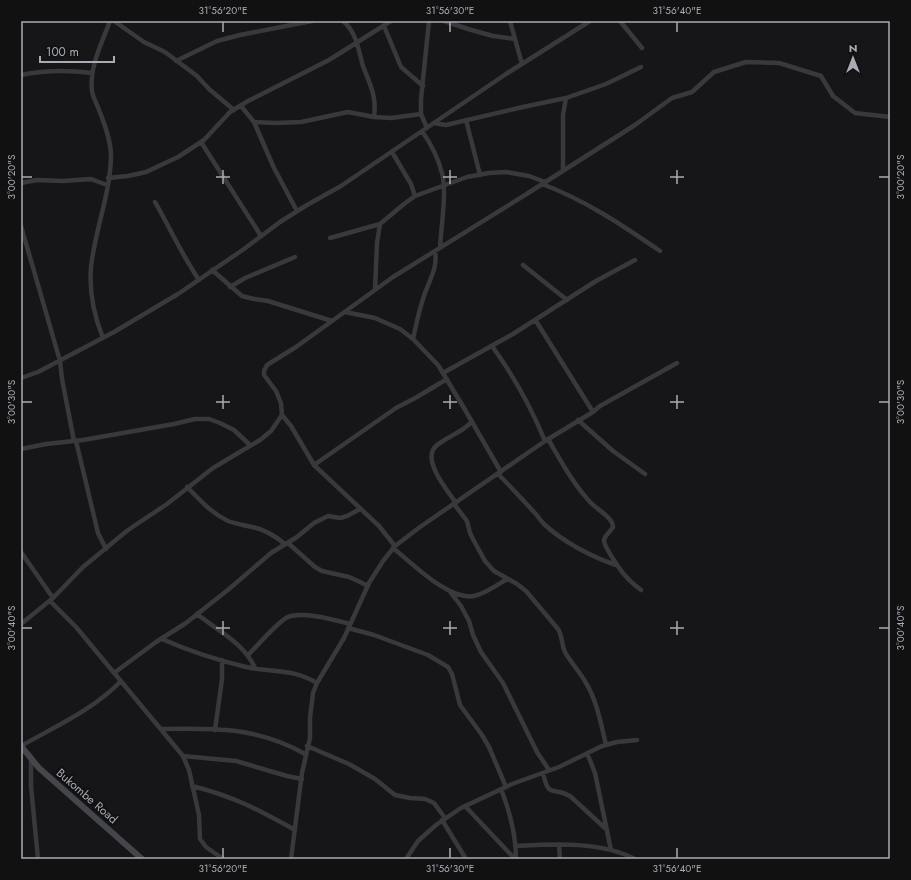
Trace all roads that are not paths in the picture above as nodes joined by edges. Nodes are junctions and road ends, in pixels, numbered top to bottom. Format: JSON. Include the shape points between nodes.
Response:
{"nodes":[{"id":1,"x":110,"y":21,"type":"edge"},
{"id":2,"x":114,"y":21,"type":"edge"},
{"id":3,"x":312,"y":21,"type":"edge"},
{"id":4,"x":343,"y":21,"type":"edge"},
{"id":5,"x":347,"y":21,"type":"edge"},
{"id":6,"x":429,"y":21,"type":"edge"},
{"id":7,"x":444,"y":21,"type":"edge"},
{"id":8,"x":510,"y":21,"type":"edge"},
{"id":9,"x":590,"y":21,"type":"edge"},
{"id":10,"x":620,"y":21,"type":"edge"},
{"id":11,"x":389,"y":22,"type":"edge"},
{"id":12,"x":349,"y":26,"type":"junction"},
{"id":13,"x":384,"y":26,"type":"junction"},
{"id":14,"x":515,"y":39,"type":"junction"},
{"id":15,"x":358,"y":42,"type":"junction"},
{"id":16,"x":642,"y":48,"type":"dead end"},
{"id":17,"x":176,"y":61,"type":"junction"},
{"id":18,"x":522,"y":64,"type":"junction"},
{"id":19,"x":641,"y":67,"type":"dead end"},
{"id":20,"x":92,"y":73,"type":"junction"},
{"id":21,"x":21,"y":75,"type":"edge"},
{"id":22,"x":423,"y":86,"type":"junction"},
{"id":23,"x":566,"y":98,"type":"junction"},
{"id":24,"x":241,"y":106,"type":"junction"},
{"id":25,"x":234,"y":110,"type":"junction"},
{"id":26,"x":421,"y":114,"type":"junction"},
{"id":27,"x":374,"y":117,"type":"junction"},
{"id":28,"x":890,"y":117,"type":"edge"},
{"id":29,"x":466,"y":120,"type":"junction"},
{"id":30,"x":254,"y":122,"type":"junction"},
{"id":31,"x":434,"y":124,"type":"junction"},
{"id":32,"x":427,"y":128,"type":"junction"},
{"id":33,"x":422,"y":132,"type":"junction"},
{"id":34,"x":201,"y":142,"type":"junction"},
{"id":35,"x":392,"y":152,"type":"junction"},
{"id":36,"x":563,"y":170,"type":"junction"},
{"id":37,"x":480,"y":175,"type":"junction"},
{"id":38,"x":108,"y":178,"type":"junction"},
{"id":39,"x":21,"y":183,"type":"edge"},
{"id":40,"x":543,"y":183,"type":"junction"},
{"id":41,"x":107,"y":185,"type":"junction"},
{"id":42,"x":444,"y":186,"type":"junction"},
{"id":43,"x":415,"y":196,"type":"junction"},
{"id":44,"x":155,"y":202,"type":"dead end"},
{"id":45,"x":297,"y":211,"type":"junction"},
{"id":46,"x":380,"y":224,"type":"junction"},
{"id":47,"x":21,"y":226,"type":"edge"},
{"id":48,"x":261,"y":236,"type":"junction"},
{"id":49,"x":330,"y":238,"type":"dead end"},
{"id":50,"x":21,"y":244,"type":"edge"},
{"id":51,"x":27,"y":244,"type":"junction"},
{"id":52,"x":440,"y":248,"type":"junction"},
{"id":53,"x":660,"y":250,"type":"dead end"},
{"id":54,"x":435,"y":251,"type":"junction"},
{"id":55,"x":295,"y":257,"type":"dead end"},
{"id":56,"x":635,"y":260,"type":"dead end"},
{"id":57,"x":523,"y":265,"type":"dead end"},
{"id":58,"x":212,"y":270,"type":"junction"},
{"id":59,"x":199,"y":280,"type":"junction"},
{"id":60,"x":230,"y":287,"type":"junction"},
{"id":61,"x":375,"y":290,"type":"junction"},
{"id":62,"x":567,"y":300,"type":"junction"},
{"id":63,"x":345,"y":312,"type":"junction"},
{"id":64,"x":332,"y":321,"type":"junction"},
{"id":65,"x":536,"y":321,"type":"junction"},
{"id":66,"x":103,"y":338,"type":"junction"},
{"id":67,"x":413,"y":339,"type":"junction"},
{"id":68,"x":492,"y":346,"type":"junction"},
{"id":69,"x":60,"y":361,"type":"junction"},
{"id":70,"x":677,"y":363,"type":"dead end"},
{"id":71,"x":443,"y":373,"type":"junction"},
{"id":72,"x":21,"y":378,"type":"edge"},
{"id":73,"x":447,"y":379,"type":"junction"},
{"id":74,"x":593,"y":412,"type":"junction"},
{"id":75,"x":282,"y":415,"type":"junction"},
{"id":76,"x":578,"y":420,"type":"junction"},
{"id":77,"x":472,"y":422,"type":"junction"},
{"id":78,"x":546,"y":440,"type":"junction"},
{"id":79,"x":75,"y":441,"type":"junction"},
{"id":80,"x":250,"y":445,"type":"junction"},
{"id":81,"x":21,"y":450,"type":"edge"},
{"id":82,"x":314,"y":465,"type":"junction"},
{"id":83,"x":499,"y":473,"type":"junction"},
{"id":84,"x":645,"y":474,"type":"dead end"},
{"id":85,"x":187,"y":487,"type":"junction"},
{"id":86,"x":455,"y":504,"type":"junction"},
{"id":87,"x":360,"y":509,"type":"junction"},
{"id":88,"x":287,"y":543,"type":"junction"},
{"id":89,"x":394,"y":547,"type":"junction"},
{"id":90,"x":106,"y":549,"type":"junction"},
{"id":91,"x":21,"y":552,"type":"edge"},
{"id":92,"x":616,"y":565,"type":"junction"},
{"id":93,"x":506,"y":579,"type":"junction"},
{"id":94,"x":368,"y":586,"type":"junction"},
{"id":95,"x":641,"y":590,"type":"dead end"},
{"id":96,"x":451,"y":593,"type":"junction"},
{"id":97,"x":51,"y":599,"type":"junction"},
{"id":98,"x":197,"y":614,"type":"junction"},
{"id":99,"x":21,"y":624,"type":"edge"},
{"id":100,"x":349,"y":626,"type":"junction"},
{"id":101,"x":162,"y":638,"type":"junction"},
{"id":102,"x":248,"y":655,"type":"junction"},
{"id":103,"x":222,"y":660,"type":"junction"},
{"id":104,"x":255,"y":668,"type":"junction"},
{"id":105,"x":114,"y":673,"type":"junction"},
{"id":106,"x":121,"y":681,"type":"junction"},
{"id":107,"x":318,"y":682,"type":"junction"},
{"id":108,"x":162,"y":729,"type":"junction"},
{"id":109,"x":215,"y":730,"type":"junction"},
{"id":110,"x":637,"y":740,"type":"dead end"},
{"id":111,"x":606,"y":745,"type":"junction"},
{"id":112,"x":21,"y":746,"type":"edge"},
{"id":113,"x":308,"y":746,"type":"junction"},
{"id":114,"x":587,"y":753,"type":"junction"},
{"id":115,"x":305,"y":754,"type":"junction"},
{"id":116,"x":182,"y":756,"type":"junction"},
{"id":117,"x":31,"y":758,"type":"junction"},
{"id":118,"x":549,"y":770,"type":"junction"},
{"id":119,"x":543,"y":773,"type":"junction"},
{"id":120,"x":302,"y":779,"type":"junction"},
{"id":121,"x":192,"y":786,"type":"junction"},
{"id":122,"x":503,"y":788,"type":"junction"},
{"id":123,"x":466,"y":806,"type":"junction"},
{"id":124,"x":444,"y":819,"type":"junction"},
{"id":125,"x":295,"y":830,"type":"junction"},
{"id":126,"x":607,"y":830,"type":"junction"},
{"id":127,"x":559,"y":845,"type":"junction"},
{"id":128,"x":516,"y":846,"type":"junction"},
{"id":129,"x":611,"y":850,"type":"junction"},
{"id":130,"x":38,"y":859,"type":"edge"},
{"id":131,"x":142,"y":859,"type":"edge"},
{"id":132,"x":223,"y":859,"type":"edge"},
{"id":133,"x":291,"y":859,"type":"edge"},
{"id":134,"x":406,"y":859,"type":"edge"},
{"id":135,"x":466,"y":859,"type":"edge"},
{"id":136,"x":515,"y":859,"type":"edge"},
{"id":137,"x":560,"y":859,"type":"edge"},
{"id":138,"x":635,"y":859,"type":"edge"}],
"edges":[{"from":1,"to":20,"type":"street"},
{"from":2,"to":17,"type":"street"},
{"from":3,"to":17,"type":"street","via":[[216,41]]},
{"from":4,"to":12,"type":"street"},
{"from":5,"to":12,"type":"street"},
{"from":6,"to":22,"type":"street"},
{"from":7,"to":14,"type":"street","via":[[493,36]]},
{"from":8,"to":14,"type":"street"},
{"from":9,"to":18,"type":"street"},
{"from":10,"to":16,"type":"street"},
{"from":11,"to":13,"type":"street"},
{"from":12,"to":15,"type":"street"},
{"from":13,"to":15,"type":"street"},
{"from":13,"to":22,"type":"street","via":[[401,67]]},
{"from":14,"to":18,"type":"street"},
{"from":15,"to":24,"type":"street"},
{"from":15,"to":27,"type":"street","via":[[363,66],[376,100]]},
{"from":17,"to":25,"type":"street","via":[[197,76]]},
{"from":18,"to":31,"type":"street"},
{"from":19,"to":23,"type":"street","via":[[606,84]]},
{"from":20,"to":21,"type":"street","via":[[63,70]]},
{"from":20,"to":38,"type":"street","via":[[93,96],[110,146]]},
{"from":22,"to":26,"type":"street"},
{"from":23,"to":29,"type":"street"},
{"from":23,"to":36,"type":"street","via":[[563,115]]},
{"from":24,"to":25,"type":"street"},
{"from":24,"to":30,"type":"street"},
{"from":25,"to":34,"type":"street"},
{"from":26,"to":27,"type":"street","via":[[391,118]]},
{"from":26,"to":32,"type":"street"},
{"from":27,"to":30,"type":"street","via":[[348,112],[301,122]]},
{"from":28,"to":36,"type":"street","via":[[855,113],[833,96],[821,76],[779,63],[746,62],[714,72],[692,92],[672,98]]},
{"from":29,"to":31,"type":"street","via":[[446,125]]},
{"from":29,"to":37,"type":"street"},
{"from":30,"to":45,"type":"street","via":[[274,168]]},
{"from":31,"to":32,"type":"street"},
{"from":32,"to":33,"type":"street"},
{"from":33,"to":35,"type":"street"},
{"from":33,"to":42,"type":"street","via":[[432,145]]},
{"from":34,"to":38,"type":"street","via":[[178,157],[146,172]]},
{"from":34,"to":48,"type":"street"},
{"from":35,"to":43,"type":"street","via":[[411,184]]},
{"from":35,"to":45,"type":"street"},
{"from":36,"to":40,"type":"street"},
{"from":37,"to":40,"type":"street","via":[[506,172],[529,176]]},
{"from":37,"to":42,"type":"street"},
{"from":38,"to":41,"type":"street"},
{"from":39,"to":41,"type":"street","via":[[37,180],[91,179]]},
{"from":40,"to":52,"type":"street"},
{"from":40,"to":53,"type":"street","via":[[594,208]]},
{"from":41,"to":66,"type":"street","via":[[91,266],[92,304]]},
{"from":42,"to":43,"type":"street"},
{"from":42,"to":52,"type":"street"},
{"from":43,"to":46,"type":"street"},
{"from":44,"to":59,"type":"street"},
{"from":45,"to":48,"type":"street"},
{"from":46,"to":49,"type":"street"},
{"from":46,"to":61,"type":"street"},
{"from":47,"to":51,"type":"street"},
{"from":48,"to":58,"type":"street"},
{"from":50,"to":51,"type":"street"},
{"from":51,"to":69,"type":"street"},
{"from":52,"to":54,"type":"street"},
{"from":54,"to":61,"type":"street"},
{"from":54,"to":67,"type":"street","via":[[434,269]]},
{"from":55,"to":60,"type":"street"},
{"from":56,"to":62,"type":"street"},
{"from":57,"to":62,"type":"street"},
{"from":58,"to":59,"type":"street"},
{"from":58,"to":60,"type":"street"},
{"from":59,"to":66,"type":"street"},
{"from":60,"to":64,"type":"street","via":[[242,296],[268,301]]},
{"from":61,"to":63,"type":"street"},
{"from":62,"to":65,"type":"street"},
{"from":63,"to":64,"type":"street"},
{"from":63,"to":67,"type":"street","via":[[375,318],[400,329]]},
{"from":64,"to":75,"type":"street","via":[[265,368],[265,378],[282,403]]},
{"from":65,"to":68,"type":"street"},
{"from":65,"to":74,"type":"street"},
{"from":66,"to":69,"type":"street"},
{"from":67,"to":71,"type":"street"},
{"from":68,"to":71,"type":"street"},
{"from":68,"to":78,"type":"street","via":[[508,369]]},
{"from":69,"to":72,"type":"street"},
{"from":69,"to":79,"type":"street"},
{"from":70,"to":74,"type":"street"},
{"from":71,"to":73,"type":"street"},
{"from":73,"to":77,"type":"street"},
{"from":73,"to":82,"type":"street","via":[[396,408]]},
{"from":74,"to":76,"type":"street"},
{"from":75,"to":80,"type":"street","via":[[271,431]]},
{"from":75,"to":82,"type":"street"},
{"from":76,"to":78,"type":"street"},
{"from":76,"to":84,"type":"street","via":[[613,451]]},
{"from":77,"to":83,"type":"street"},
{"from":77,"to":86,"type":"street","via":[[437,445],[431,457],[434,468]]},
{"from":78,"to":83,"type":"street"},
{"from":78,"to":92,"type":"street","via":[[590,503],[613,523],[604,541]]},
{"from":79,"to":80,"type":"street","via":[[195,419],[209,419],[234,430]]},
{"from":79,"to":81,"type":"street"},
{"from":79,"to":90,"type":"street","via":[[98,533]]},
{"from":80,"to":85,"type":"street"},
{"from":82,"to":87,"type":"street"},
{"from":83,"to":86,"type":"street"},
{"from":83,"to":92,"type":"street","via":[[552,531],[580,549]]},
{"from":85,"to":88,"type":"street","via":[[220,517],[229,522],[263,530]]},
{"from":85,"to":90,"type":"street"},
{"from":86,"to":89,"type":"street","via":[[420,526]]},
{"from":86,"to":93,"type":"street","via":[[467,521],[470,533],[486,561],[494,571]]},
{"from":87,"to":88,"type":"street","via":[[340,518],[328,516]]},
{"from":87,"to":89,"type":"street","via":[[379,526]]},
{"from":88,"to":94,"type":"street","via":[[314,567]]},
{"from":88,"to":98,"type":"street","via":[[271,553]]},
{"from":89,"to":94,"type":"street"},
{"from":89,"to":96,"type":"street"},
{"from":90,"to":97,"type":"street","via":[[82,568]]},
{"from":91,"to":97,"type":"street"},
{"from":92,"to":95,"type":"street","via":[[627,579]]},
{"from":93,"to":96,"type":"street","via":[[475,596]]},
{"from":93,"to":111,"type":"street","via":[[526,591],[561,634],[565,652],[587,683],[594,700]]},
{"from":94,"to":100,"type":"street"},
{"from":96,"to":118,"type":"street","via":[[461,606],[481,652],[503,683],[537,752]]},
{"from":97,"to":99,"type":"street"},
{"from":97,"to":105,"type":"street"},
{"from":98,"to":101,"type":"street"},
{"from":98,"to":102,"type":"street","via":[[238,643]]},
{"from":100,"to":102,"type":"street","via":[[311,616],[291,616],[281,622]]},
{"from":100,"to":107,"type":"street"},
{"from":100,"to":122,"type":"street","via":[[428,655],[448,667],[460,705],[485,741]]},
{"from":101,"to":103,"type":"street","via":[[179,647]]},
{"from":101,"to":105,"type":"street"},
{"from":102,"to":104,"type":"street"},
{"from":103,"to":104,"type":"street"},
{"from":103,"to":109,"type":"street"},
{"from":104,"to":107,"type":"street","via":[[293,672]]},
{"from":105,"to":106,"type":"street"},
{"from":106,"to":108,"type":"street"},
{"from":106,"to":112,"type":"street","via":[[90,708]]},
{"from":107,"to":113,"type":"street","via":[[312,700]]},
{"from":108,"to":109,"type":"street"},
{"from":108,"to":116,"type":"street"},
{"from":109,"to":115,"type":"street","via":[[265,736]]},
{"from":110,"to":111,"type":"street"},
{"from":111,"to":114,"type":"street"},
{"from":112,"to":117,"type":"main road","name":"Bukombe Road"},
{"from":113,"to":115,"type":"street"},
{"from":113,"to":124,"type":"street","via":[[354,767],[395,795],[425,799],[434,803]]},
{"from":114,"to":118,"type":"street"},
{"from":114,"to":126,"type":"street","via":[[595,773]]},
{"from":115,"to":120,"type":"street"},
{"from":116,"to":120,"type":"street","via":[[236,761]]},
{"from":116,"to":121,"type":"street","via":[[189,770]]},
{"from":117,"to":130,"type":"street"},
{"from":117,"to":131,"type":"main road","name":"Bukombe Road","via":[[39,768]]},
{"from":118,"to":119,"type":"street"},
{"from":119,"to":122,"type":"street"},
{"from":119,"to":126,"type":"street","via":[[548,789],[570,796]]},
{"from":120,"to":125,"type":"street"},
{"from":121,"to":125,"type":"street","via":[[240,801]]},
{"from":121,"to":132,"type":"street","via":[[199,815],[200,839],[206,847]]},
{"from":122,"to":123,"type":"street"},
{"from":122,"to":128,"type":"street"},
{"from":123,"to":124,"type":"street"},
{"from":123,"to":136,"type":"street"},
{"from":124,"to":134,"type":"street","via":[[418,841]]},
{"from":124,"to":135,"type":"street"},
{"from":125,"to":133,"type":"street"},
{"from":126,"to":129,"type":"street"},
{"from":127,"to":128,"type":"street"},
{"from":127,"to":129,"type":"street"},
{"from":127,"to":137,"type":"street"},
{"from":128,"to":136,"type":"street"},
{"from":129,"to":138,"type":"street"}]}
